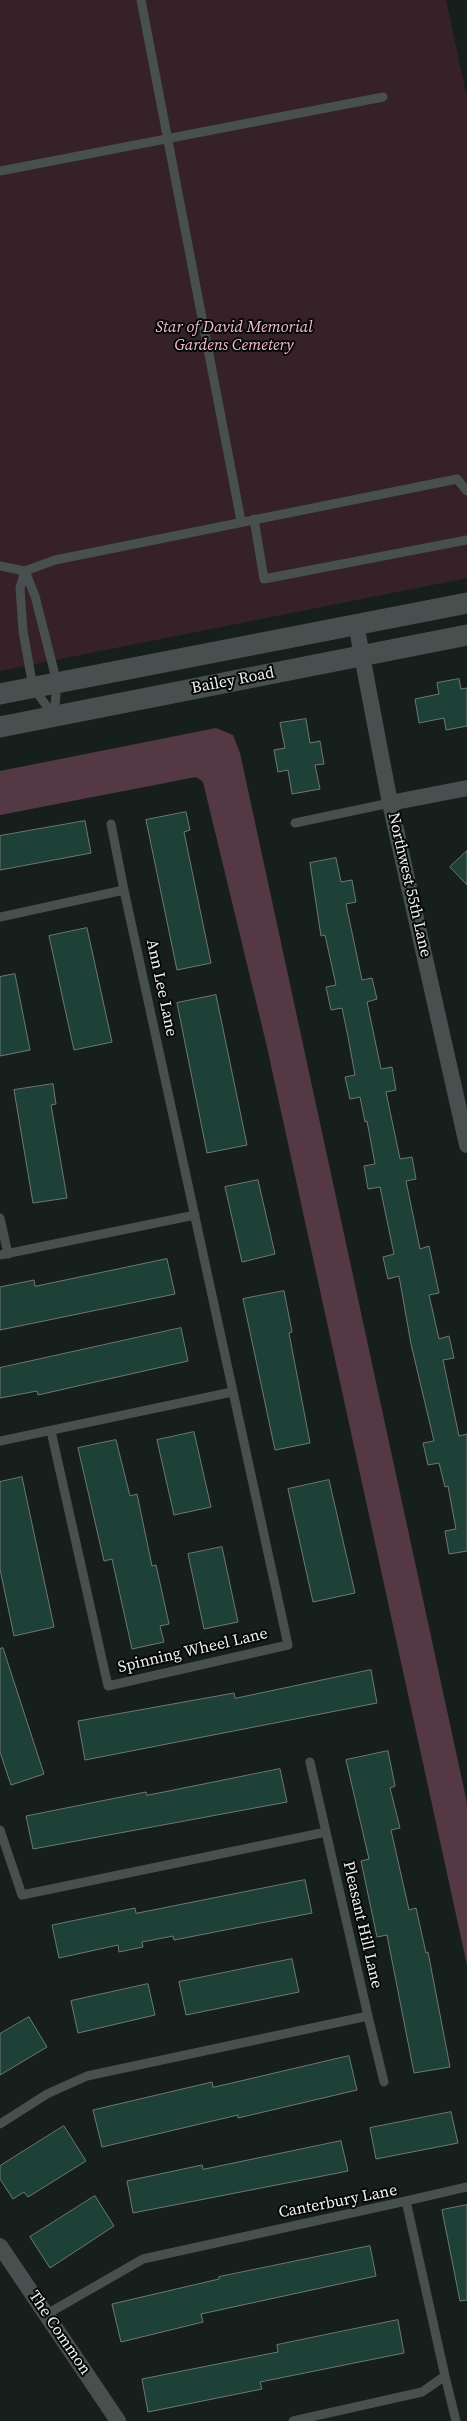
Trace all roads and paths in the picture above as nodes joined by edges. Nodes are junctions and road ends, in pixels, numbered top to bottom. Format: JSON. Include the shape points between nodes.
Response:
{"nodes":[{"id":1,"x":141,"y":0,"type":"edge"},
{"id":2,"x":383,"y":97,"type":"dead end"},
{"id":3,"x":167,"y":138,"type":"junction"},
{"id":4,"x":0,"y":171,"type":"edge"},
{"id":5,"x":467,"y":491,"type":"edge"},
{"id":6,"x":254,"y":519,"type":"junction"},
{"id":7,"x":241,"y":521,"type":"junction"},
{"id":8,"x":467,"y":540,"type":"edge"},
{"id":9,"x":0,"y":555,"type":"edge"},
{"id":10,"x":1,"y":565,"type":"edge"},
{"id":11,"x":25,"y":571,"type":"junction"},
{"id":12,"x":467,"y":603,"type":"edge"},
{"id":13,"x":356,"y":624,"type":"junction"},
{"id":14,"x":467,"y":635,"type":"edge"},
{"id":15,"x":362,"y":655,"type":"junction"},
{"id":16,"x":57,"y":683,"type":"junction"},
{"id":17,"x":33,"y":687,"type":"junction"},
{"id":18,"x":0,"y":694,"type":"edge"},
{"id":19,"x":54,"y":716,"type":"junction"},
{"id":20,"x":0,"y":727,"type":"edge"},
{"id":21,"x":467,"y":788,"type":"edge"},
{"id":22,"x":390,"y":803,"type":"junction"},
{"id":23,"x":294,"y":823,"type":"dead end"},
{"id":24,"x":111,"y":824,"type":"dead end"},
{"id":25,"x":124,"y":890,"type":"junction"},
{"id":26,"x":0,"y":917,"type":"edge"},
{"id":27,"x":467,"y":1145,"type":"edge"},
{"id":28,"x":195,"y":1215,"type":"junction"},
{"id":29,"x":0,"y":1218,"type":"edge"},
{"id":30,"x":4,"y":1254,"type":"edge"},
{"id":31,"x":206,"y":1275,"type":"joint"},
{"id":32,"x":232,"y":1392,"type":"junction"},
{"id":33,"x":51,"y":1431,"type":"junction"},
{"id":34,"x":0,"y":1441,"type":"edge"},
{"id":35,"x":310,"y":1762,"type":"dead end"},
{"id":36,"x":0,"y":1830,"type":"edge"},
{"id":37,"x":326,"y":1832,"type":"junction"},
{"id":38,"x":368,"y":2016,"type":"junction"},
{"id":39,"x":384,"y":2082,"type":"dead end"},
{"id":40,"x":0,"y":2124,"type":"edge"},
{"id":41,"x":467,"y":2187,"type":"edge"},
{"id":42,"x":406,"y":2201,"type":"junction"},
{"id":43,"x":0,"y":2246,"type":"edge"},
{"id":44,"x":47,"y":2314,"type":"junction"},
{"id":45,"x":444,"y":2376,"type":"junction"},
{"id":46,"x":118,"y":2421,"type":"edge"},
{"id":47,"x":292,"y":2421,"type":"edge"},
{"id":48,"x":456,"y":2421,"type":"edge"}],
"edges":[{"from":1,"to":3,"type":"lane"},
{"from":2,"to":3,"type":"lane"},
{"from":3,"to":4,"type":"lane"},
{"from":3,"to":7,"type":"lane"},
{"from":5,"to":6,"type":"lane","via":[[457,478]]},
{"from":6,"to":7,"type":"lane"},
{"from":6,"to":8,"type":"lane","via":[[264,579]]},
{"from":7,"to":11,"type":"lane","via":[[54,560]]},
{"from":9,"to":10,"type":"lane"},
{"from":10,"to":11,"type":"lane"},
{"from":11,"to":16,"type":"lane","via":[[35,596]]},
{"from":11,"to":17,"type":"lane","via":[[20,588],[23,631]]},
{"from":12,"to":13,"type":"street","name":"Bailey Road"},
{"from":13,"to":15,"type":"street","name":"Northwest 55th Lane"},
{"from":13,"to":16,"type":"street","name":"Bailey Road"},
{"from":14,"to":15,"type":"street","name":"Bailey Road"},
{"from":15,"to":19,"type":"street","name":"Bailey Road"},
{"from":15,"to":22,"type":"street","name":"Northwest 55th Lane"},
{"from":16,"to":17,"type":"street","name":"Bailey Road"},
{"from":16,"to":19,"type":"lane"},
{"from":17,"to":18,"type":"street","name":"Bailey Road"},
{"from":17,"to":19,"type":"lane"},
{"from":19,"to":20,"type":"street","name":"Bailey Road"},
{"from":21,"to":22,"type":"street"},
{"from":22,"to":23,"type":"lane"},
{"from":22,"to":27,"type":"street","name":"Northwest 55th Lane"},
{"from":24,"to":25,"type":"lane","name":"Ann Lee Lane"},
{"from":25,"to":26,"type":"lane"},
{"from":25,"to":28,"type":"lane","name":"Ann Lee Lane"},
{"from":28,"to":30,"type":"lane"},
{"from":28,"to":31,"type":"lane","name":"Ann Lee Lane"},
{"from":29,"to":30,"type":"lane"},
{"from":31,"to":32,"type":"lane","name":"Spinning Wheel Lane"},
{"from":32,"to":33,"type":"lane"},
{"from":32,"to":33,"type":"lane","name":"Spinning Wheel Lane","via":[[288,1645],[108,1686]]},
{"from":33,"to":34,"type":"lane"},
{"from":35,"to":37,"type":"lane","name":"Pleasant Hill Lane"},
{"from":36,"to":37,"type":"lane","via":[[22,1895]]},
{"from":37,"to":38,"type":"lane","name":"Pleasant Hill Lane"},
{"from":38,"to":39,"type":"lane","name":"Pleasant Hill Lane"},
{"from":38,"to":40,"type":"lane","via":[[86,2076],[47,2094]]},
{"from":41,"to":42,"type":"lane"},
{"from":42,"to":44,"type":"lane","name":"Canterbury Lane","via":[[142,2259]]},
{"from":42,"to":45,"type":"lane","name":"Canterbury Lane"},
{"from":43,"to":44,"type":"street","name":"The Common"},
{"from":44,"to":46,"type":"street","name":"The Common"},
{"from":45,"to":47,"type":"lane","via":[[422,2392]]},
{"from":45,"to":48,"type":"lane","name":"Canterbury Lane"}]}
